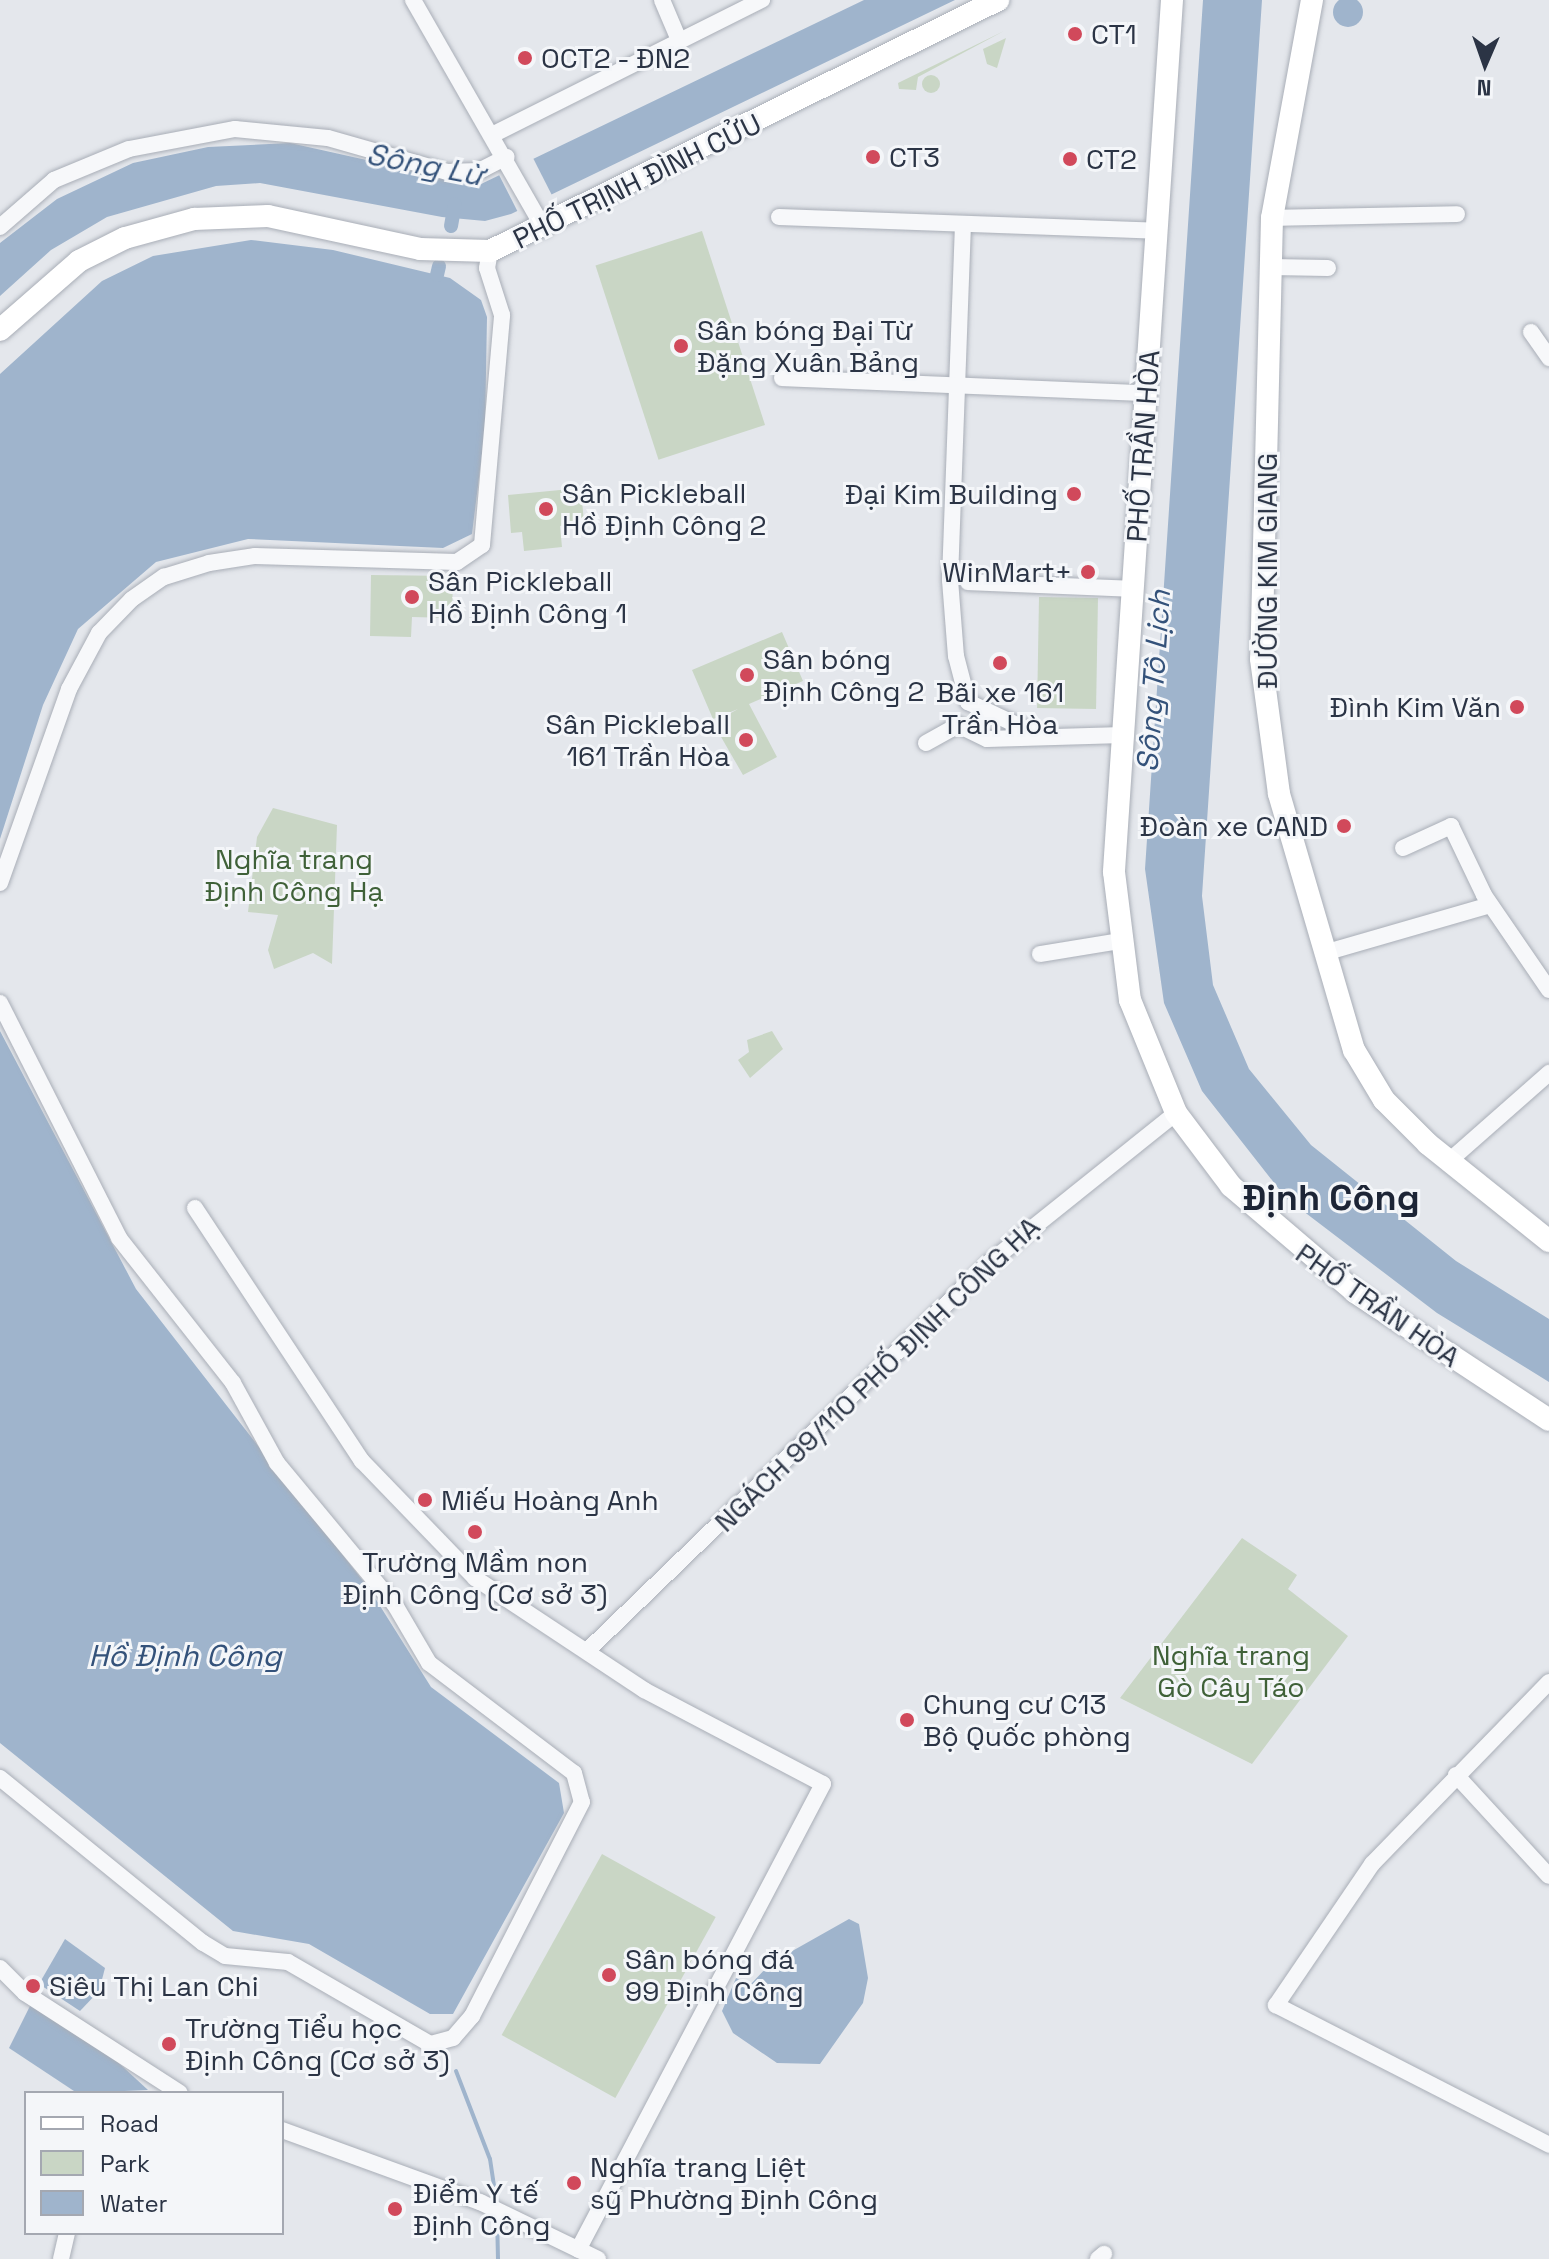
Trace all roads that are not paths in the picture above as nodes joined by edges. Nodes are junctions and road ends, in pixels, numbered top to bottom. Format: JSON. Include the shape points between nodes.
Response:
{"nodes":[{"id":1,"x":413,"y":0,"type":"edge"},
{"id":2,"x":662,"y":0,"type":"edge"},
{"id":3,"x":762,"y":0,"type":"edge"},
{"id":4,"x":998,"y":0,"type":"edge"},
{"id":5,"x":1172,"y":0,"type":"edge"},
{"id":6,"x":1312,"y":0,"type":"edge"},
{"id":7,"x":679,"y":40,"type":"junction"},
{"id":8,"x":494,"y":134,"type":"junction"},
{"id":9,"x":510,"y":161,"type":"junction"},
{"id":10,"x":1457,"y":214,"type":"dead end"},
{"id":11,"x":779,"y":217,"type":"dead end"},
{"id":12,"x":1272,"y":218,"type":"junction"},
{"id":13,"x":542,"y":224,"type":"junction"},
{"id":14,"x":963,"y":224,"type":"junction"},
{"id":15,"x":0,"y":227,"type":"edge"},
{"id":16,"x":1157,"y":231,"type":"junction"},
{"id":17,"x":490,"y":251,"type":"junction"},
{"id":18,"x":1271,"y":267,"type":"junction"},
{"id":19,"x":1328,"y":268,"type":"dead end"},
{"id":20,"x":0,"y":330,"type":"edge"},
{"id":21,"x":1531,"y":332,"type":"dead end"},
{"id":22,"x":1549,"y":358,"type":"edge"},
{"id":23,"x":782,"y":378,"type":"dead end"},
{"id":24,"x":958,"y":385,"type":"junction"},
{"id":25,"x":1147,"y":393,"type":"junction"},
{"id":26,"x":968,"y":582,"type":"dead end"},
{"id":27,"x":1134,"y":589,"type":"junction"},
{"id":28,"x":1034,"y":733,"type":"junction"},
{"id":29,"x":1123,"y":735,"type":"junction"},
{"id":30,"x":926,"y":743,"type":"dead end"},
{"id":31,"x":1403,"y":848,"type":"dead end"},
{"id":32,"x":0,"y":883,"type":"edge"},
{"id":33,"x":1490,"y":905,"type":"junction"},
{"id":34,"x":1119,"y":941,"type":"junction"},
{"id":35,"x":1324,"y":953,"type":"junction"},
{"id":36,"x":1040,"y":954,"type":"dead end"},
{"id":37,"x":1549,"y":990,"type":"edge"},
{"id":38,"x":0,"y":1003,"type":"edge"},
{"id":39,"x":1549,"y":1073,"type":"edge"},
{"id":40,"x":1176,"y":1113,"type":"junction"},
{"id":41,"x":1448,"y":1162,"type":"junction"},
{"id":42,"x":195,"y":1208,"type":"dead end"},
{"id":43,"x":1549,"y":1241,"type":"edge"},
{"id":44,"x":1549,"y":1420,"type":"edge"},
{"id":45,"x":589,"y":1649,"type":"junction"},
{"id":46,"x":1549,"y":1682,"type":"edge"},
{"id":47,"x":1456,"y":1775,"type":"junction"},
{"id":48,"x":0,"y":1778,"type":"edge"},
{"id":49,"x":1549,"y":1876,"type":"edge"},
{"id":50,"x":0,"y":1968,"type":"edge"},
{"id":51,"x":169,"y":2091,"type":"edge"},
{"id":52,"x":284,"y":2131,"type":"edge"},
{"id":53,"x":1549,"y":2145,"type":"edge"},
{"id":54,"x":67,"y":2235,"type":"edge"},
{"id":55,"x":578,"y":2250,"type":"junction"},
{"id":56,"x":61,"y":2259,"type":"edge"},
{"id":57,"x":598,"y":2259,"type":"edge"}],
"edges":[{"from":1,"to":8,"type":"street"},
{"from":2,"to":7,"type":"street"},
{"from":3,"to":7,"type":"street"},
{"from":4,"to":13,"type":"main road","name":"PHỐ TRỊNH ĐÌNH CỬU"},
{"from":5,"to":16,"type":"main road","name":"PHỐ TRẦN HÒA"},
{"from":6,"to":12,"type":"main road","name":"ĐƯỜNG KIM GIANG"},
{"from":7,"to":8,"type":"street"},
{"from":8,"to":9,"type":"street"},
{"from":9,"to":13,"type":"street"},
{"from":9,"to":15,"type":"street","via":[[479,171],[447,172],[328,138],[235,129],[129,149],[54,180]]},
{"from":10,"to":12,"type":"street"},
{"from":11,"to":14,"type":"street"},
{"from":12,"to":18,"type":"main road","name":"ĐƯỜNG KIM GIANG"},
{"from":13,"to":17,"type":"main road","name":"PHỐ TRỊNH ĐÌNH CỬU"},
{"from":14,"to":16,"type":"street"},
{"from":14,"to":24,"type":"street"},
{"from":16,"to":25,"type":"main road","name":"PHỐ TRẦN HÒA"},
{"from":17,"to":20,"type":"main road","name":"PHỐ TRỊNH ĐÌNH CỬU","via":[[420,249],[268,216],[194,219],[125,238],[79,261]]},
{"from":17,"to":32,"type":"street","via":[[487,268],[502,315],[482,545],[457,562],[255,556],[164,577],[132,599],[99,633],[69,689]]},
{"from":18,"to":19,"type":"street"},
{"from":18,"to":35,"type":"main road","name":"ĐƯỜNG KIM GIANG","via":[[1261,659],[1279,794]]},
{"from":21,"to":22,"type":"street"},
{"from":23,"to":24,"type":"street"},
{"from":24,"to":25,"type":"street"},
{"from":24,"to":28,"type":"street","via":[[950,580],[956,656],[968,702]]},
{"from":25,"to":27,"type":"main road","name":"PHỐ TRẦN HÒA"},
{"from":26,"to":27,"type":"street"},
{"from":27,"to":29,"type":"main road","name":"PHỐ TRẦN HÒA"},
{"from":28,"to":29,"type":"street"},
{"from":28,"to":30,"type":"street","via":[[987,739],[958,725]]},
{"from":29,"to":34,"type":"main road","name":"PHỐ TRẦN HÒA","via":[[1114,872]]},
{"from":31,"to":33,"type":"street","via":[[1451,826]]},
{"from":33,"to":35,"type":"street"},
{"from":33,"to":37,"type":"street"},
{"from":34,"to":36,"type":"street"},
{"from":34,"to":40,"type":"main road","name":"PHỐ TRẦN HÒA","via":[[1130,1000]]},
{"from":35,"to":41,"type":"main road","name":"ĐƯỜNG KIM GIANG","via":[[1354,1050],[1384,1100]]},
{"from":38,"to":48,"type":"street","via":[[119,1238],[233,1383],[277,1463],[395,1605],[429,1663],[578,1780],[579,1819],[472,2016],[453,2038],[430,2044],[288,1962],[225,1956],[203,1943]]},
{"from":39,"to":41,"type":"street"},
{"from":40,"to":44,"type":"main road","name":"PHỐ TRẦN HÒA","via":[[1231,1186],[1288,1240]]},
{"from":40,"to":45,"type":"street","name":"NGÁCH 99/110 PHỐ ĐỊNH CÔNG HẠ","via":[[990,1262]]},
{"from":41,"to":43,"type":"main road","name":"ĐƯỜNG KIM GIANG"},
{"from":42,"to":45,"type":"street","via":[[362,1461],[414,1520],[485,1586]]},
{"from":45,"to":55,"type":"street","via":[[644,1690],[823,1784]]},
{"from":46,"to":47,"type":"street"},
{"from":47,"to":49,"type":"street"},
{"from":47,"to":53,"type":"street","via":[[1372,1864],[1276,2005]]},
{"from":50,"to":51,"type":"street"},
{"from":52,"to":55,"type":"street","via":[[496,2209]]},
{"from":54,"to":56,"type":"street"},
{"from":55,"to":57,"type":"street"}]}
